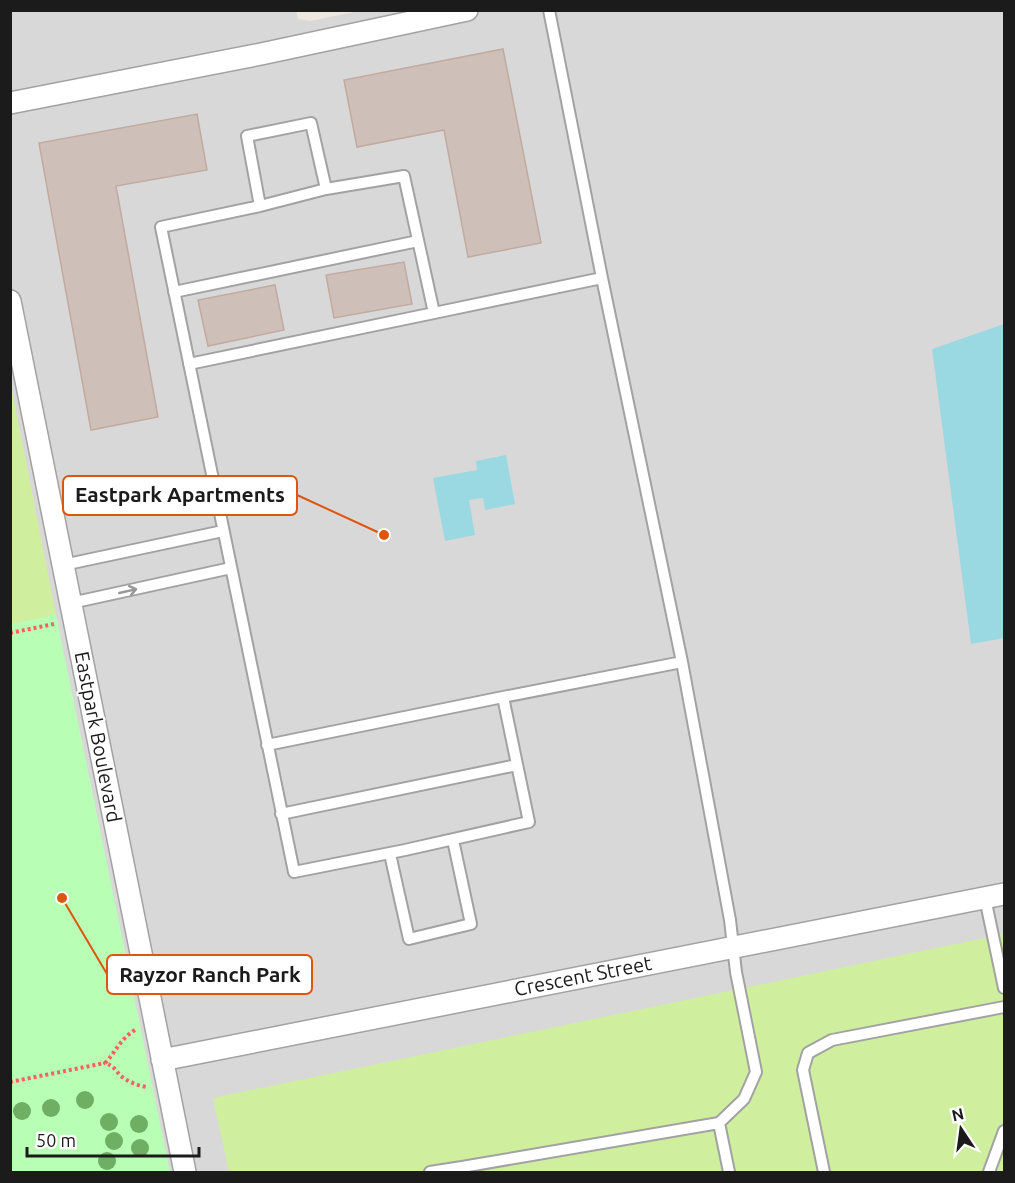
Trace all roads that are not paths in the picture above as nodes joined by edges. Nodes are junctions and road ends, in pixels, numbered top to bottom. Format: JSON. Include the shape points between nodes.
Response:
{"nodes":[{"id":1,"x":467,"y":10,"type":"edge"},
{"id":2,"x":549,"y":10,"type":"edge"},
{"id":3,"x":10,"y":103,"type":"edge"},
{"id":4,"x":326,"y":189,"type":"junction"},
{"id":5,"x":260,"y":206,"type":"junction"},
{"id":6,"x":418,"y":241,"type":"junction"},
{"id":7,"x":602,"y":278,"type":"junction"},
{"id":8,"x":174,"y":292,"type":"junction"},
{"id":9,"x":10,"y":302,"type":"edge"},
{"id":10,"x":434,"y":313,"type":"junction"},
{"id":11,"x":189,"y":364,"type":"junction"},
{"id":12,"x":224,"y":531,"type":"junction"},
{"id":13,"x":63,"y":565,"type":"junction"},
{"id":14,"x":231,"y":568,"type":"junction"},
{"id":15,"x":73,"y":612,"type":"junction"},
{"id":16,"x":682,"y":662,"type":"junction"},
{"id":17,"x":503,"y":697,"type":"junction"},
{"id":18,"x":267,"y":745,"type":"junction"},
{"id":19,"x":517,"y":765,"type":"junction"},
{"id":20,"x":282,"y":814,"type":"junction"},
{"id":21,"x":453,"y":840,"type":"junction"},
{"id":22,"x":390,"y":854,"type":"junction"},
{"id":23,"x":995,"y":896,"type":"edge"},
{"id":24,"x":732,"y":947,"type":"junction"},
{"id":25,"x":1005,"y":988,"type":"edge"},
{"id":26,"x":1005,"y":1007,"type":"edge"},
{"id":27,"x":162,"y":1060,"type":"junction"},
{"id":28,"x":719,"y":1123,"type":"junction"},
{"id":29,"x":1005,"y":1131,"type":"edge"},
{"id":30,"x":463,"y":1170,"type":"edge"},
{"id":31,"x":185,"y":1173,"type":"edge"},
{"id":32,"x":430,"y":1173,"type":"edge"},
{"id":33,"x":729,"y":1173,"type":"edge"},
{"id":34,"x":824,"y":1173,"type":"edge"},
{"id":35,"x":989,"y":1173,"type":"edge"}],
"edges":[{"from":1,"to":3,"type":"street"},
{"from":2,"to":7,"type":"lane"},
{"from":4,"to":5,"type":"lane"},
{"from":4,"to":5,"type":"lane","via":[[311,123],[247,136]]},
{"from":4,"to":6,"type":"lane","via":[[404,176]]},
{"from":5,"to":8,"type":"lane","via":[[161,227]]},
{"from":6,"to":8,"type":"lane"},
{"from":6,"to":10,"type":"lane"},
{"from":7,"to":10,"type":"lane"},
{"from":7,"to":16,"type":"lane"},
{"from":8,"to":11,"type":"lane"},
{"from":9,"to":13,"type":"street","name":"Eastpark Boulevard"},
{"from":10,"to":11,"type":"lane"},
{"from":11,"to":12,"type":"lane"},
{"from":12,"to":13,"type":"lane"},
{"from":12,"to":14,"type":"lane"},
{"from":13,"to":15,"type":"street","name":"Eastpark Boulevard"},
{"from":15,"to":14,"type":"lane","one_way":true},
{"from":14,"to":18,"type":"lane"},
{"from":15,"to":27,"type":"street","name":"Eastpark Boulevard"},
{"from":16,"to":17,"type":"lane"},
{"from":16,"to":24,"type":"lane"},
{"from":17,"to":18,"type":"lane"},
{"from":17,"to":19,"type":"lane"},
{"from":18,"to":20,"type":"lane"},
{"from":19,"to":20,"type":"lane"},
{"from":19,"to":21,"type":"lane","via":[[529,822]]},
{"from":20,"to":22,"type":"lane","via":[[294,872]]},
{"from":21,"to":22,"type":"lane"},
{"from":21,"to":22,"type":"lane","via":[[471,924],[409,939]]},
{"from":23,"to":24,"type":"street","name":"Crescent Street"},
{"from":23,"to":25,"type":"lane"},
{"from":24,"to":27,"type":"street","name":"Crescent Street"},
{"from":24,"to":28,"type":"lane","via":[[756,1072],[744,1099]]},
{"from":26,"to":34,"type":"lane","via":[[832,1040],[808,1053],[803,1070]]},
{"from":27,"to":31,"type":"street","name":"Eastpark Boulevard"},
{"from":28,"to":30,"type":"lane"},
{"from":28,"to":33,"type":"lane"},
{"from":29,"to":35,"type":"lane"},
{"from":30,"to":32,"type":"lane"}]}
